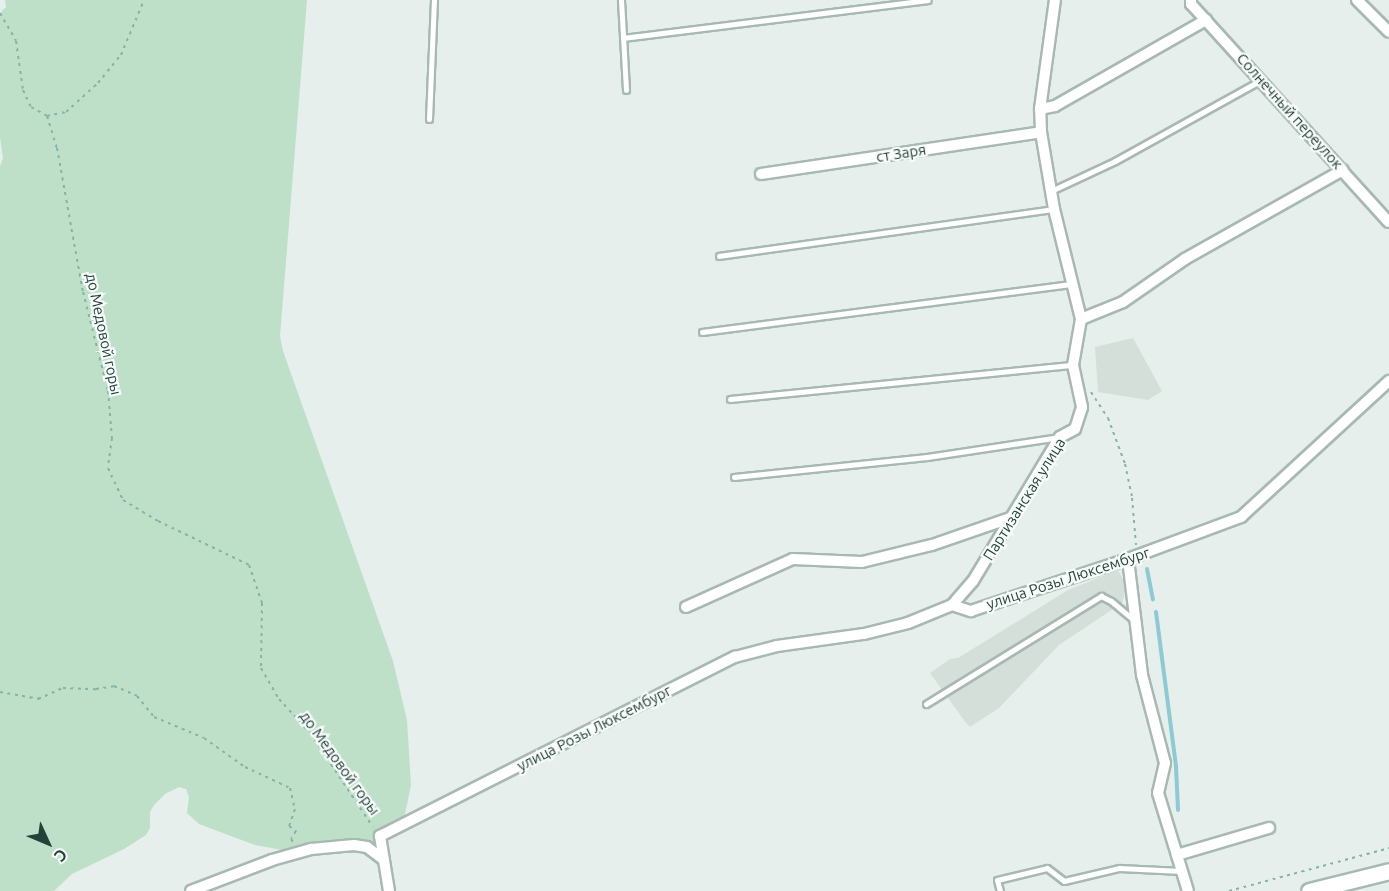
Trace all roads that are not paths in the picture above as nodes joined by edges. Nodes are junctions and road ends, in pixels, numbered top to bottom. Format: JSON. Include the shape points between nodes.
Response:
{"nodes":[{"id":1,"x":434,"y":0,"type":"edge"},
{"id":2,"x":621,"y":0,"type":"edge"},
{"id":3,"x":928,"y":0,"type":"edge"},
{"id":4,"x":1055,"y":0,"type":"edge"},
{"id":5,"x":1191,"y":0,"type":"edge"},
{"id":6,"x":1358,"y":0,"type":"edge"},
{"id":7,"x":1206,"y":20,"type":"junction"},
{"id":8,"x":1389,"y":32,"type":"edge"},
{"id":9,"x":623,"y":38,"type":"junction"},
{"id":10,"x":1262,"y":79,"type":"junction"},
{"id":11,"x":626,"y":90,"type":"dead end"},
{"id":12,"x":1040,"y":109,"type":"junction"},
{"id":13,"x":429,"y":119,"type":"dead end"},
{"id":14,"x":1041,"y":132,"type":"junction"},
{"id":15,"x":1343,"y":170,"type":"junction"},
{"id":16,"x":761,"y":174,"type":"dead end"},
{"id":17,"x":1053,"y":190,"type":"junction"},
{"id":18,"x":1054,"y":209,"type":"junction"},
{"id":19,"x":1389,"y":222,"type":"edge"},
{"id":20,"x":719,"y":256,"type":"dead end"},
{"id":21,"x":1071,"y":284,"type":"junction"},
{"id":22,"x":1081,"y":319,"type":"junction"},
{"id":23,"x":702,"y":332,"type":"dead end"},
{"id":24,"x":1073,"y":365,"type":"junction"},
{"id":25,"x":1389,"y":381,"type":"edge"},
{"id":26,"x":730,"y":399,"type":"dead end"},
{"id":27,"x":1060,"y":437,"type":"junction"},
{"id":28,"x":734,"y":477,"type":"dead end"},
{"id":29,"x":1010,"y":518,"type":"junction"},
{"id":30,"x":1133,"y":557,"type":"junction"},
{"id":31,"x":952,"y":605,"type":"junction"},
{"id":32,"x":686,"y":607,"type":"dead end"},
{"id":33,"x":1136,"y":622,"type":"junction"},
{"id":34,"x":926,"y":704,"type":"dead end"},
{"id":35,"x":1269,"y":828,"type":"dead end"},
{"id":36,"x":1177,"y":855,"type":"junction"},
{"id":37,"x":384,"y":860,"type":"junction"},
{"id":38,"x":1182,"y":871,"type":"junction"},
{"id":39,"x":1389,"y":871,"type":"edge"},
{"id":40,"x":191,"y":891,"type":"edge"},
{"id":41,"x":389,"y":891,"type":"edge"},
{"id":42,"x":1000,"y":891,"type":"edge"},
{"id":43,"x":1188,"y":891,"type":"edge"},
{"id":44,"x":1309,"y":891,"type":"edge"}],
"edges":[{"from":1,"to":13,"type":"lane"},
{"from":2,"to":9,"type":"lane"},
{"from":3,"to":9,"type":"lane"},
{"from":4,"to":12,"type":"street","name":"Партизанская улица"},
{"from":5,"to":7,"type":"street","name":"Солнечный переулок"},
{"from":6,"to":8,"type":"street"},
{"from":7,"to":10,"type":"street","name":"Солнечный переулок"},
{"from":7,"to":12,"type":"street","via":[[1054,106]]},
{"from":9,"to":11,"type":"lane"},
{"from":10,"to":15,"type":"street","name":"Солнечный переулок"},
{"from":10,"to":17,"type":"lane","via":[[1115,161]]},
{"from":12,"to":14,"type":"street","name":"Партизанская улица"},
{"from":14,"to":16,"type":"street","name":"ст Заря"},
{"from":14,"to":17,"type":"street","name":"Партизанская улица"},
{"from":15,"to":19,"type":"street","name":"Солнечный переулок"},
{"from":15,"to":22,"type":"street","via":[[1185,259],[1123,302]]},
{"from":17,"to":18,"type":"street","name":"Партизанская улица"},
{"from":18,"to":20,"type":"lane"},
{"from":18,"to":21,"type":"street","name":"Партизанская улица"},
{"from":21,"to":22,"type":"street","name":"Партизанская улица"},
{"from":21,"to":23,"type":"lane"},
{"from":22,"to":24,"type":"street","name":"Партизанская улица"},
{"from":24,"to":26,"type":"lane"},
{"from":24,"to":27,"type":"street","name":"Партизанская улица","via":[[1082,407],[1075,429]]},
{"from":25,"to":30,"type":"street","name":"улица Розы Люксембург","via":[[1241,517]]},
{"from":27,"to":28,"type":"lane","via":[[927,457]]},
{"from":27,"to":29,"type":"street","name":"Партизанская улица"},
{"from":29,"to":31,"type":"street","name":"Партизанская улица","via":[[973,581]]},
{"from":29,"to":32,"type":"street","via":[[932,545],[862,562],[793,559]]},
{"from":30,"to":31,"type":"street","name":"улица Розы Люксембург","via":[[971,611]]},
{"from":30,"to":33,"type":"street"},
{"from":31,"to":37,"type":"street","name":"улица Розы Люксембург","via":[[908,623],[864,634],[777,646],[735,657],[380,837]]},
{"from":33,"to":34,"type":"lane","via":[[1101,596]]},
{"from":33,"to":36,"type":"street","via":[[1142,675],[1165,763],[1158,793]]},
{"from":35,"to":36,"type":"street"},
{"from":36,"to":38,"type":"street"},
{"from":37,"to":40,"type":"street","via":[[366,847],[354,845],[311,849]]},
{"from":37,"to":41,"type":"street"},
{"from":38,"to":42,"type":"lane","via":[[1119,868],[1064,881],[1047,868],[997,880]]},
{"from":38,"to":43,"type":"street"},
{"from":39,"to":44,"type":"main road"}]}
